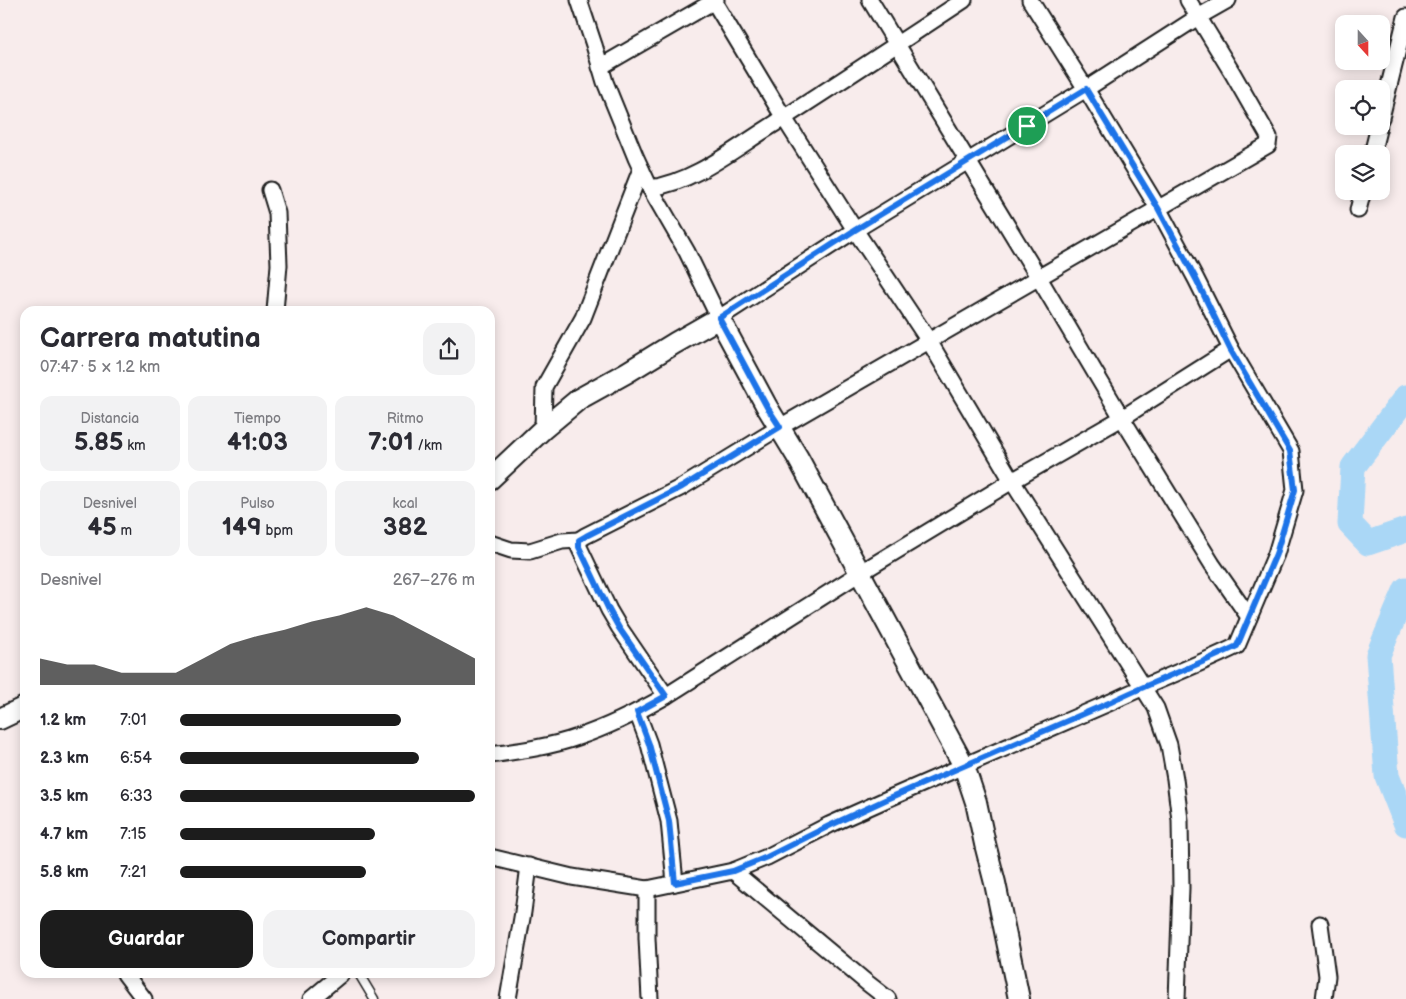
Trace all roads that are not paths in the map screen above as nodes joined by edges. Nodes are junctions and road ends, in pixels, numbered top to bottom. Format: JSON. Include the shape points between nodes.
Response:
{"nodes":[{"id":1,"x":579,"y":0,"type":"edge"},
{"id":2,"x":714,"y":0,"type":"edge"},
{"id":3,"x":870,"y":0,"type":"edge"},
{"id":4,"x":964,"y":0,"type":"edge"},
{"id":5,"x":1030,"y":0,"type":"edge"},
{"id":6,"x":1188,"y":0,"type":"edge"},
{"id":7,"x":1228,"y":0,"type":"edge"},
{"id":8,"x":1198,"y":17,"type":"junction"},
{"id":9,"x":1406,"y":17,"type":"edge"},
{"id":10,"x":897,"y":44,"type":"junction"},
{"id":11,"x":600,"y":67,"type":"junction"},
{"id":12,"x":1390,"y":82,"type":"edge"},
{"id":13,"x":1086,"y":89,"type":"junction"},
{"id":14,"x":784,"y":118,"type":"junction"},
{"id":15,"x":967,"y":162,"type":"junction"},
{"id":16,"x":641,"y":169,"type":"junction"},
{"id":17,"x":650,"y":188,"type":"junction"},
{"id":18,"x":270,"y":190,"type":"dead end"},
{"id":19,"x":1361,"y":200,"type":"edge"},
{"id":20,"x":1158,"y":208,"type":"junction"},
{"id":21,"x":1358,"y":210,"type":"dead end"},
{"id":22,"x":855,"y":230,"type":"junction"},
{"id":23,"x":1039,"y":278,"type":"junction"},
{"id":24,"x":275,"y":306,"type":"edge"},
{"id":25,"x":719,"y":318,"type":"junction"},
{"id":26,"x":929,"y":341,"type":"junction"},
{"id":27,"x":1230,"y":349,"type":"junction"},
{"id":28,"x":1122,"y":418,"type":"junction"},
{"id":29,"x":780,"y":427,"type":"junction"},
{"id":30,"x":543,"y":429,"type":"junction"},
{"id":31,"x":495,"y":474,"type":"edge"},
{"id":32,"x":1012,"y":481,"type":"junction"},
{"id":33,"x":579,"y":540,"type":"junction"},
{"id":34,"x":495,"y":545,"type":"edge"},
{"id":35,"x":860,"y":573,"type":"junction"},
{"id":36,"x":1249,"y":618,"type":"junction"},
{"id":37,"x":1144,"y":686,"type":"junction"},
{"id":38,"x":666,"y":696,"type":"junction"},
{"id":39,"x":20,"y":709,"type":"edge"},
{"id":40,"x":637,"y":712,"type":"junction"},
{"id":41,"x":0,"y":719,"type":"edge"},
{"id":42,"x":495,"y":754,"type":"edge"},
{"id":43,"x":964,"y":766,"type":"junction"},
{"id":44,"x":495,"y":858,"type":"edge"},
{"id":45,"x":529,"y":866,"type":"junction"},
{"id":46,"x":733,"y":871,"type":"junction"},
{"id":47,"x":675,"y":883,"type":"junction"},
{"id":48,"x":648,"y":889,"type":"junction"},
{"id":49,"x":1320,"y":924,"type":"dead end"},
{"id":50,"x":128,"y":978,"type":"edge"},
{"id":51,"x":336,"y":978,"type":"edge"},
{"id":52,"x":361,"y":978,"type":"edge"},
{"id":53,"x":873,"y":994,"type":"edge"},
{"id":54,"x":144,"y":999,"type":"edge"},
{"id":55,"x":311,"y":999,"type":"edge"},
{"id":56,"x":374,"y":999,"type":"edge"},
{"id":57,"x":508,"y":999,"type":"edge"},
{"id":58,"x":650,"y":999,"type":"edge"},
{"id":59,"x":888,"y":999,"type":"edge"},
{"id":60,"x":1019,"y":999,"type":"edge"},
{"id":61,"x":1177,"y":999,"type":"edge"},
{"id":62,"x":1324,"y":999,"type":"edge"}],
"edges":[{"from":1,"to":11,"type":"street"},
{"from":2,"to":11,"type":"street"},
{"from":2,"to":14,"type":"street"},
{"from":3,"to":10,"type":"street"},
{"from":4,"to":10,"type":"street"},
{"from":5,"to":13,"type":"street"},
{"from":6,"to":8,"type":"street"},
{"from":7,"to":8,"type":"street"},
{"from":8,"to":13,"type":"street"},
{"from":8,"to":20,"type":"street","via":[[1269,137],[1268,146]]},
{"from":9,"to":12,"type":"street"},
{"from":10,"to":14,"type":"street"},
{"from":10,"to":15,"type":"street"},
{"from":11,"to":16,"type":"street"},
{"from":13,"to":15,"type":"street"},
{"from":13,"to":20,"type":"street"},
{"from":14,"to":17,"type":"street","via":[[695,173],[665,186]]},
{"from":14,"to":22,"type":"street"},
{"from":15,"to":22,"type":"street"},
{"from":15,"to":23,"type":"street"},
{"from":16,"to":17,"type":"street"},
{"from":16,"to":30,"type":"street","via":[[583,318],[544,387]]},
{"from":17,"to":25,"type":"street","via":[[687,252]]},
{"from":18,"to":24,"type":"street","via":[[278,231]]},
{"from":19,"to":21,"type":"street"},
{"from":20,"to":23,"type":"street"},
{"from":20,"to":27,"type":"street"},
{"from":22,"to":25,"type":"street"},
{"from":22,"to":26,"type":"street"},
{"from":23,"to":26,"type":"street"},
{"from":23,"to":28,"type":"street"},
{"from":25,"to":29,"type":"street"},
{"from":25,"to":30,"type":"street","via":[[579,399]]},
{"from":26,"to":29,"type":"street"},
{"from":26,"to":32,"type":"street"},
{"from":27,"to":28,"type":"street"},
{"from":27,"to":36,"type":"street","via":[[1290,451],[1295,490],[1276,554]]},
{"from":28,"to":32,"type":"street"},
{"from":28,"to":36,"type":"street"},
{"from":29,"to":33,"type":"street","via":[[682,487]]},
{"from":29,"to":35,"type":"street"},
{"from":30,"to":31,"type":"street"},
{"from":32,"to":35,"type":"street"},
{"from":32,"to":37,"type":"street"},
{"from":33,"to":34,"type":"street","via":[[562,540],[530,551]]},
{"from":33,"to":38,"type":"street","via":[[579,547],[619,628]]},
{"from":35,"to":38,"type":"street"},
{"from":35,"to":43,"type":"street"},
{"from":36,"to":37,"type":"street","via":[[1237,646]]},
{"from":37,"to":43,"type":"street"},
{"from":37,"to":61,"type":"street","via":[[1169,745],[1176,779],[1181,888]]},
{"from":38,"to":40,"type":"street"},
{"from":39,"to":41,"type":"street"},
{"from":40,"to":42,"type":"street","via":[[578,737]]},
{"from":40,"to":47,"type":"street","via":[[669,821]]},
{"from":43,"to":46,"type":"street"},
{"from":43,"to":60,"type":"street","via":[[976,802]]},
{"from":44,"to":45,"type":"street"},
{"from":45,"to":48,"type":"street","via":[[572,877]]},
{"from":45,"to":57,"type":"street"},
{"from":46,"to":47,"type":"street"},
{"from":46,"to":53,"type":"street"},
{"from":47,"to":48,"type":"street"},
{"from":48,"to":58,"type":"street"},
{"from":49,"to":62,"type":"street","via":[[1327,976]]},
{"from":50,"to":54,"type":"street"},
{"from":51,"to":55,"type":"street"},
{"from":52,"to":56,"type":"lane"},
{"from":53,"to":59,"type":"street"}]}
